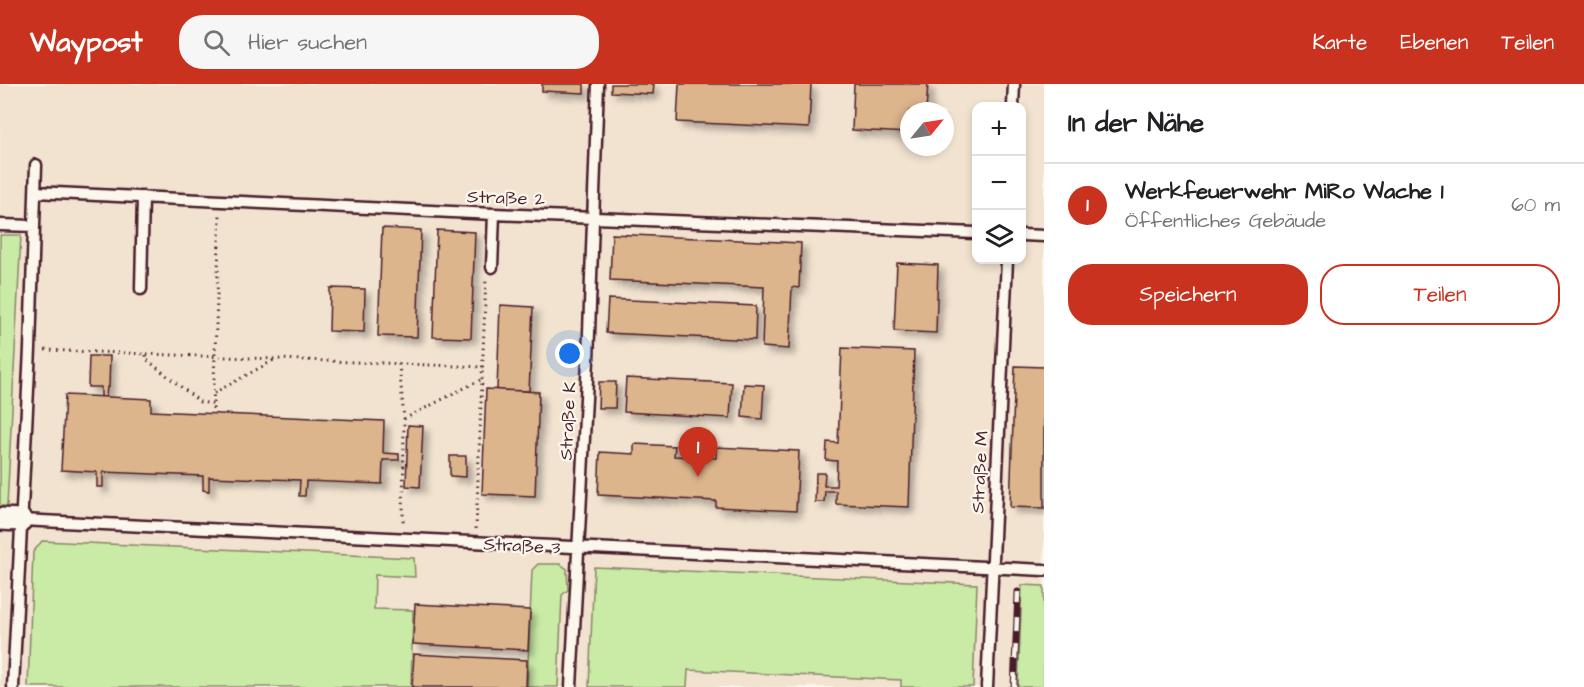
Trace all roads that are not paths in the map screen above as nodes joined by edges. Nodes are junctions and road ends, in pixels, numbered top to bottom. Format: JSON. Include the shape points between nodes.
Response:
{"nodes":[{"id":1,"x":598,"y":84,"type":"edge"},
{"id":2,"x":1014,"y":84,"type":"edge"},
{"id":3,"x":1013,"y":102,"type":"edge"},
{"id":4,"x":36,"y":165,"type":"dead end"},
{"id":5,"x":35,"y":192,"type":"junction"},
{"id":6,"x":143,"y":197,"type":"junction"},
{"id":7,"x":494,"y":214,"type":"junction"},
{"id":8,"x":594,"y":218,"type":"junction"},
{"id":9,"x":0,"y":225,"type":"edge"},
{"id":10,"x":34,"y":226,"type":"junction"},
{"id":11,"x":972,"y":233,"type":"edge"},
{"id":12,"x":1026,"y":235,"type":"edge"},
{"id":13,"x":1044,"y":236,"type":"edge"},
{"id":14,"x":1007,"y":264,"type":"edge"},
{"id":15,"x":492,"y":267,"type":"road end"},
{"id":16,"x":141,"y":289,"type":"dead end"},
{"id":17,"x":0,"y":519,"type":"edge"},
{"id":18,"x":21,"y":520,"type":"junction"},
{"id":19,"x":578,"y":549,"type":"junction"},
{"id":20,"x":992,"y":568,"type":"junction"},
{"id":21,"x":1044,"y":570,"type":"edge"},
{"id":22,"x":13,"y":687,"type":"edge"},
{"id":23,"x":571,"y":687,"type":"edge"},
{"id":24,"x":987,"y":687,"type":"edge"}],
"edges":[{"from":1,"to":8,"type":"lane","name":"Straße K"},
{"from":2,"to":3,"type":"lane"},
{"from":4,"to":5,"type":"lane"},
{"from":5,"to":6,"type":"lane","name":"Straße 2"},
{"from":5,"to":10,"type":"lane"},
{"from":6,"to":7,"type":"lane","name":"Straße 2"},
{"from":6,"to":16,"type":"lane"},
{"from":7,"to":8,"type":"lane","name":"Straße 2"},
{"from":7,"to":15,"type":"lane"},
{"from":8,"to":11,"type":"lane","name":"Straße 2"},
{"from":8,"to":19,"type":"lane","name":"Straße K"},
{"from":9,"to":10,"type":"lane"},
{"from":10,"to":18,"type":"lane"},
{"from":12,"to":13,"type":"lane"},
{"from":14,"to":20,"type":"lane","name":"Straße M"},
{"from":17,"to":18,"type":"street","name":"Straße 3"},
{"from":18,"to":19,"type":"lane","name":"Straße 3"},
{"from":18,"to":22,"type":"lane"},
{"from":19,"to":20,"type":"lane","name":"Straße 3"},
{"from":19,"to":23,"type":"lane","name":"Straße K"},
{"from":20,"to":21,"type":"lane","name":"Straße 3"},
{"from":20,"to":24,"type":"lane","name":"Straße M"}]}
